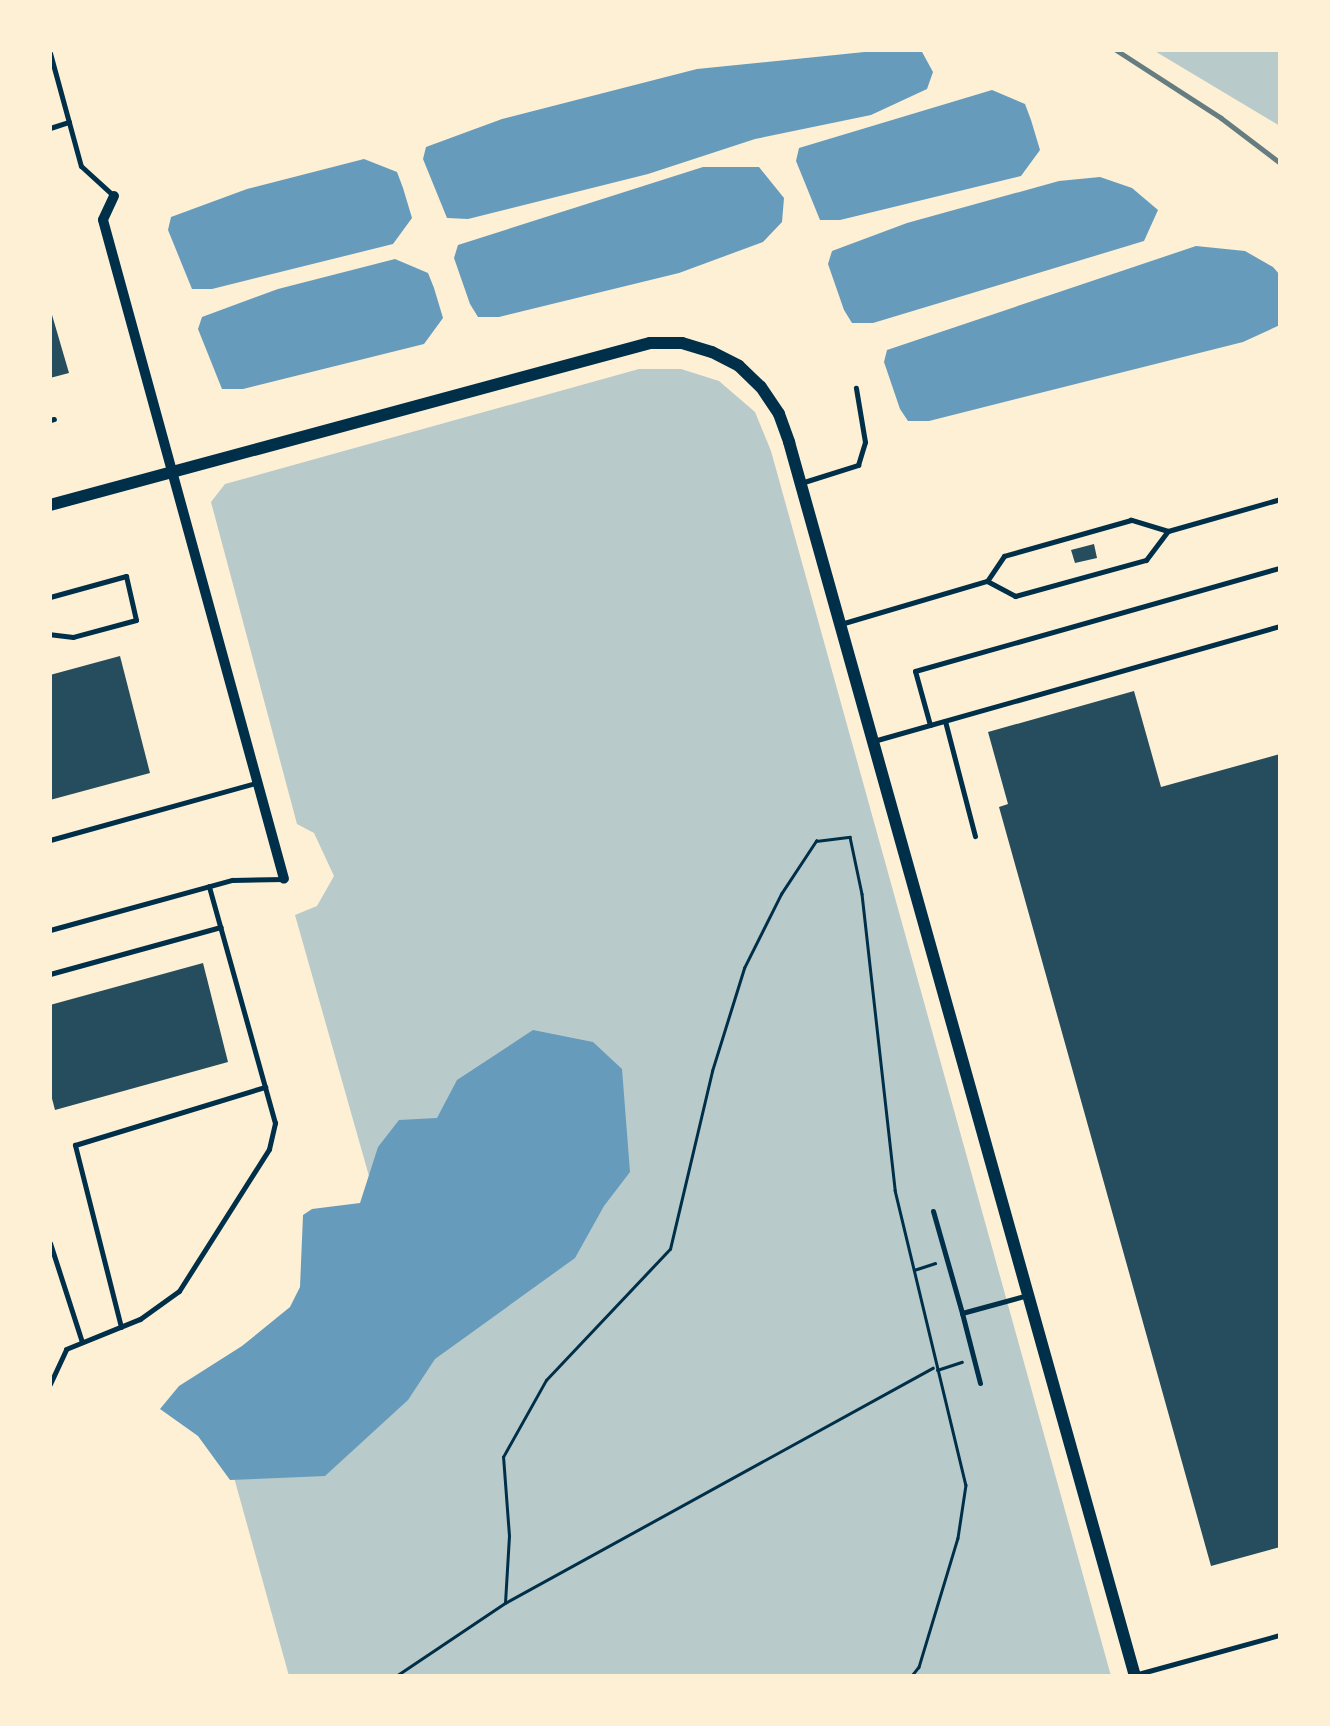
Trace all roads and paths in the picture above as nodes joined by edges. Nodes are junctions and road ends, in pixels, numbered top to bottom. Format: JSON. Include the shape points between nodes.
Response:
{"nodes":[{"id":1,"x":50,"y":53,"type":"edge"},
{"id":2,"x":69,"y":122,"type":"junction"},
{"id":3,"x":50,"y":128,"type":"edge"},
{"id":4,"x":114,"y":196,"type":"joint"},
{"id":5,"x":856,"y":388,"type":"dead end"},
{"id":6,"x":172,"y":472,"type":"junction"},
{"id":7,"x":801,"y":482,"type":"junction"},
{"id":8,"x":1280,"y":499,"type":"edge"},
{"id":9,"x":50,"y":505,"type":"edge"},
{"id":10,"x":1168,"y":531,"type":"junction"},
{"id":11,"x":1280,"y":568,"type":"edge"},
{"id":12,"x":987,"y":580,"type":"junction"},
{"id":13,"x":50,"y":597,"type":"edge"},
{"id":14,"x":841,"y":624,"type":"junction"},
{"id":15,"x":1280,"y":626,"type":"edge"},
{"id":16,"x":50,"y":634,"type":"edge"},
{"id":17,"x":945,"y":721,"type":"junction"},
{"id":18,"x":930,"y":726,"type":"junction"},
{"id":19,"x":874,"y":741,"type":"junction"},
{"id":20,"x":258,"y":783,"type":"junction"},
{"id":21,"x":975,"y":836,"type":"dead end"},
{"id":22,"x":50,"y":840,"type":"edge"},
{"id":23,"x":284,"y":879,"type":"joint"},
{"id":24,"x":209,"y":886,"type":"junction"},
{"id":25,"x":221,"y":927,"type":"junction"},
{"id":26,"x":50,"y":930,"type":"edge"},
{"id":27,"x":50,"y":974,"type":"edge"},
{"id":28,"x":265,"y":1087,"type":"junction"},
{"id":29,"x":933,"y":1211,"type":"dead end"},
{"id":30,"x":50,"y":1243,"type":"edge"},
{"id":31,"x":946,"y":1259,"type":"junction"},
{"id":32,"x":913,"y":1270,"type":"junction"},
{"id":33,"x":1031,"y":1295,"type":"junction"},
{"id":34,"x":962,"y":1314,"type":"junction"},
{"id":35,"x":120,"y":1326,"type":"junction"},
{"id":36,"x":82,"y":1342,"type":"junction"},
{"id":37,"x":974,"y":1359,"type":"junction"},
{"id":38,"x":935,"y":1369,"type":"junction"},
{"id":39,"x":980,"y":1383,"type":"dead end"},
{"id":40,"x":50,"y":1384,"type":"edge"},
{"id":41,"x":505,"y":1603,"type":"junction"},
{"id":42,"x":1280,"y":1634,"type":"edge"},
{"id":43,"x":1135,"y":1675,"type":"edge"},
{"id":44,"x":396,"y":1676,"type":"edge"},
{"id":45,"x":912,"y":1676,"type":"edge"}],
"edges":[{"from":1,"to":2,"type":"lane"},
{"from":2,"to":3,"type":"lane"},
{"from":2,"to":4,"type":"lane","via":[[81,166]]},
{"from":4,"to":6,"type":"street","via":[[103,220]]},
{"from":5,"to":7,"type":"lane","via":[[865,442],[858,465]]},
{"from":6,"to":7,"type":"street","via":[[621,348],[682,343],[738,366],[761,387],[779,414]]},
{"from":6,"to":9,"type":"street"},
{"from":6,"to":20,"type":"street"},
{"from":7,"to":14,"type":"street"},
{"from":8,"to":10,"type":"lane"},
{"from":10,"to":12,"type":"lane","via":[[1131,520],[1004,556]]},
{"from":10,"to":12,"type":"lane","via":[[1146,560],[1015,596]]},
{"from":11,"to":18,"type":"lane","via":[[915,671]]},
{"from":12,"to":14,"type":"lane"},
{"from":13,"to":16,"type":"lane","via":[[126,576],[136,620],[72,638]]},
{"from":14,"to":19,"type":"street"},
{"from":15,"to":17,"type":"lane"},
{"from":17,"to":18,"type":"lane"},
{"from":17,"to":21,"type":"lane"},
{"from":18,"to":19,"type":"lane"},
{"from":19,"to":33,"type":"street"},
{"from":20,"to":22,"type":"lane"},
{"from":20,"to":23,"type":"street"},
{"from":23,"to":24,"type":"lane"},
{"from":24,"to":25,"type":"lane"},
{"from":24,"to":26,"type":"lane"},
{"from":25,"to":27,"type":"lane"},
{"from":25,"to":28,"type":"lane"},
{"from":28,"to":35,"type":"lane","via":[[275,1123],[270,1149],[180,1291]]},
{"from":28,"to":35,"type":"lane","via":[[75,1145]]},
{"from":29,"to":31,"type":"lane"},
{"from":30,"to":36,"type":"lane"},
{"from":31,"to":32,"type":"path"},
{"from":31,"to":34,"type":"lane"},
{"from":32,"to":38,"type":"path"},
{"from":32,"to":41,"type":"path","via":[[896,1190],[850,837],[816,841],[744,968],[670,1249],[546,1380],[503,1457]]},
{"from":33,"to":34,"type":"lane"},
{"from":33,"to":43,"type":"street"},
{"from":34,"to":37,"type":"lane"},
{"from":35,"to":36,"type":"lane"},
{"from":36,"to":40,"type":"lane","via":[[66,1349]]},
{"from":37,"to":38,"type":"path"},
{"from":37,"to":39,"type":"lane"},
{"from":38,"to":41,"type":"path"},
{"from":38,"to":45,"type":"path","via":[[966,1485],[958,1538]]},
{"from":41,"to":44,"type":"path"},
{"from":42,"to":43,"type":"lane"}]}
